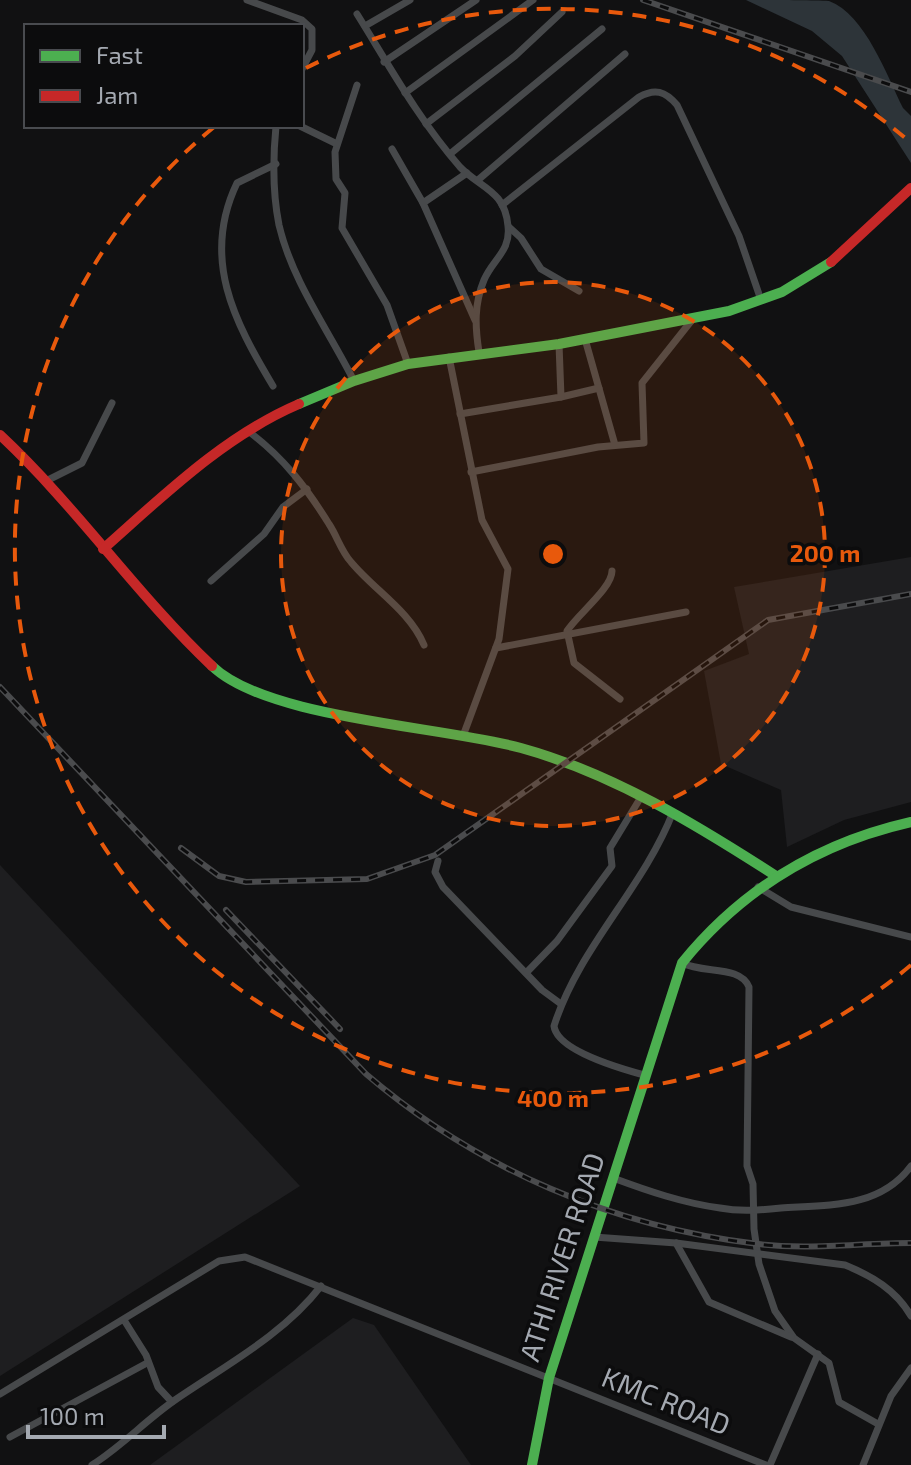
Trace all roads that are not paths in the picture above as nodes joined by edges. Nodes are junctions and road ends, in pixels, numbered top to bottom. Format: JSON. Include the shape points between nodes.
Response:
{"nodes":[{"id":1,"x":247,"y":0,"type":"edge"},
{"id":2,"x":410,"y":0,"type":"edge"},
{"id":3,"x":476,"y":0,"type":"edge"},
{"id":4,"x":533,"y":0,"type":"edge"},
{"id":5,"x":562,"y":12,"type":"dead end"},
{"id":6,"x":357,"y":14,"type":"dead end"},
{"id":7,"x":365,"y":26,"type":"junction"},
{"id":8,"x":602,"y":29,"type":"dead end"},
{"id":9,"x":625,"y":54,"type":"dead end"},
{"id":10,"x":384,"y":62,"type":"junction"},
{"id":11,"x":304,"y":65,"type":"edge"},
{"id":12,"x":357,"y":85,"type":"dead end"},
{"id":13,"x":405,"y":93,"type":"junction"},
{"id":14,"x":426,"y":124,"type":"junction"},
{"id":15,"x":276,"y":128,"type":"edge"},
{"id":16,"x":304,"y":128,"type":"edge"},
{"id":17,"x":337,"y":144,"type":"junction"},
{"id":18,"x":392,"y":149,"type":"dead end"},
{"id":19,"x":450,"y":154,"type":"junction"},
{"id":20,"x":276,"y":164,"type":"junction"},
{"id":21,"x":467,"y":173,"type":"junction"},
{"id":22,"x":478,"y":180,"type":"junction"},
{"id":23,"x":908,"y":190,"type":"edge"},
{"id":24,"x":423,"y":203,"type":"junction"},
{"id":25,"x":502,"y":205,"type":"junction"},
{"id":26,"x":509,"y":227,"type":"junction"},
{"id":27,"x":579,"y":291,"type":"dead end"},
{"id":28,"x":761,"y":300,"type":"junction"},
{"id":29,"x":692,"y":320,"type":"junction"},
{"id":30,"x":475,"y":322,"type":"junction"},
{"id":31,"x":585,"y":339,"type":"junction"},
{"id":32,"x":559,"y":344,"type":"junction"},
{"id":33,"x":479,"y":352,"type":"junction"},
{"id":34,"x":449,"y":357,"type":"junction"},
{"id":35,"x":408,"y":364,"type":"junction"},
{"id":36,"x":354,"y":381,"type":"junction"},
{"id":37,"x":273,"y":386,"type":"dead end"},
{"id":38,"x":599,"y":388,"type":"junction"},
{"id":39,"x":561,"y":397,"type":"junction"},
{"id":40,"x":112,"y":403,"type":"dead end"},
{"id":41,"x":460,"y":414,"type":"junction"},
{"id":42,"x":248,"y":431,"type":"junction"},
{"id":43,"x":0,"y":435,"type":"edge"},
{"id":44,"x":615,"y":445,"type":"junction"},
{"id":45,"x":471,"y":472,"type":"junction"},
{"id":46,"x":48,"y":480,"type":"junction"},
{"id":47,"x":307,"y":489,"type":"junction"},
{"id":48,"x":103,"y":549,"type":"junction"},
{"id":49,"x":612,"y":571,"type":"dead end"},
{"id":50,"x":211,"y":581,"type":"dead end"},
{"id":51,"x":686,"y":612,"type":"dead end"},
{"id":52,"x":567,"y":631,"type":"junction"},
{"id":53,"x":424,"y":645,"type":"dead end"},
{"id":54,"x":496,"y":648,"type":"junction"},
{"id":55,"x":620,"y":699,"type":"dead end"},
{"id":56,"x":463,"y":736,"type":"junction"},
{"id":57,"x":641,"y":797,"type":"junction"},
{"id":58,"x":673,"y":812,"type":"junction"},
{"id":59,"x":911,"y":822,"type":"edge"},
{"id":60,"x":438,"y":861,"type":"dead end"},
{"id":61,"x":776,"y":876,"type":"junction"},
{"id":62,"x":758,"y":887,"type":"junction"},
{"id":63,"x":911,"y":937,"type":"edge"},
{"id":64,"x":682,"y":963,"type":"junction"},
{"id":65,"x":527,"y":972,"type":"junction"},
{"id":66,"x":561,"y":1004,"type":"junction"},
{"id":67,"x":644,"y":1075,"type":"junction"},
{"id":68,"x":911,"y":1166,"type":"edge"},
{"id":69,"x":613,"y":1178,"type":"junction"},
{"id":70,"x":752,"y":1211,"type":"junction"},
{"id":71,"x":594,"y":1237,"type":"junction"},
{"id":72,"x":676,"y":1243,"type":"junction"},
{"id":73,"x":758,"y":1255,"type":"junction"},
{"id":74,"x":321,"y":1286,"type":"junction"},
{"id":75,"x":911,"y":1316,"type":"edge"},
{"id":76,"x":124,"y":1320,"type":"junction"},
{"id":77,"x":794,"y":1338,"type":"junction"},
{"id":78,"x":818,"y":1354,"type":"junction"},
{"id":79,"x":147,"y":1363,"type":"junction"},
{"id":80,"x":911,"y":1368,"type":"edge"},
{"id":81,"x":549,"y":1378,"type":"junction"},
{"id":82,"x":0,"y":1394,"type":"edge"},
{"id":83,"x":172,"y":1402,"type":"junction"},
{"id":84,"x":878,"y":1424,"type":"junction"},
{"id":85,"x":10,"y":1437,"type":"dead end"},
{"id":86,"x":92,"y":1465,"type":"edge"},
{"id":87,"x":532,"y":1465,"type":"edge"},
{"id":88,"x":768,"y":1465,"type":"edge"},
{"id":89,"x":863,"y":1465,"type":"edge"}],
"edges":[{"from":1,"to":11,"type":"street","via":[[302,20],[312,29],[312,50]]},
{"from":2,"to":7,"type":"street"},
{"from":3,"to":10,"type":"street"},
{"from":4,"to":13,"type":"street"},
{"from":5,"to":14,"type":"street","via":[[515,56]]},
{"from":6,"to":7,"type":"street"},
{"from":7,"to":10,"type":"street"},
{"from":8,"to":19,"type":"street"},
{"from":9,"to":22,"type":"street"},
{"from":10,"to":13,"type":"street"},
{"from":12,"to":17,"type":"street"},
{"from":13,"to":14,"type":"street"},
{"from":14,"to":19,"type":"street"},
{"from":15,"to":20,"type":"street"},
{"from":16,"to":17,"type":"street"},
{"from":17,"to":35,"type":"street","via":[[335,175],[345,193],[344,234],[387,305]]},
{"from":18,"to":24,"type":"street"},
{"from":19,"to":21,"type":"street"},
{"from":20,"to":36,"type":"street","via":[[284,241]]},
{"from":20,"to":37,"type":"street","via":[[237,183],[221,229],[232,310],[248,349]]},
{"from":21,"to":22,"type":"street"},
{"from":21,"to":24,"type":"street"},
{"from":22,"to":25,"type":"street"},
{"from":23,"to":28,"type":"street","via":[[836,259]]},
{"from":24,"to":30,"type":"street"},
{"from":25,"to":26,"type":"street"},
{"from":25,"to":28,"type":"street","via":[[639,97],[663,92],[677,105],[745,248]]},
{"from":26,"to":27,"type":"street","via":[[541,269]]},
{"from":26,"to":30,"type":"street","via":[[505,250],[479,292]]},
{"from":28,"to":29,"type":"street"},
{"from":29,"to":31,"type":"street"},
{"from":29,"to":44,"type":"street","via":[[642,383],[644,443]]},
{"from":30,"to":33,"type":"street"},
{"from":31,"to":32,"type":"street"},
{"from":31,"to":38,"type":"street"},
{"from":32,"to":33,"type":"street"},
{"from":32,"to":39,"type":"street"},
{"from":33,"to":34,"type":"street"},
{"from":34,"to":35,"type":"street"},
{"from":34,"to":41,"type":"street"},
{"from":35,"to":36,"type":"street"},
{"from":36,"to":42,"type":"street"},
{"from":38,"to":39,"type":"street"},
{"from":38,"to":44,"type":"street"},
{"from":39,"to":41,"type":"street"},
{"from":40,"to":46,"type":"street","via":[[82,463]]},
{"from":41,"to":45,"type":"street"},
{"from":42,"to":47,"type":"street","via":[[282,458]]},
{"from":42,"to":48,"type":"street","via":[[181,480]]},
{"from":43,"to":46,"type":"street"},
{"from":44,"to":45,"type":"street"},
{"from":45,"to":54,"type":"street","via":[[482,520],[508,564]]},
{"from":46,"to":48,"type":"street"},
{"from":47,"to":50,"type":"street"},
{"from":47,"to":53,"type":"street","via":[[347,558],[417,628]]},
{"from":48,"to":56,"type":"street","via":[[160,617],[224,678],[302,706]]},
{"from":49,"to":52,"type":"street","via":[[606,587]]},
{"from":51,"to":52,"type":"street"},
{"from":52,"to":54,"type":"street"},
{"from":52,"to":55,"type":"street","via":[[574,663]]},
{"from":54,"to":56,"type":"street"},
{"from":56,"to":57,"type":"street","via":[[541,754]]},
{"from":57,"to":58,"type":"street"},
{"from":57,"to":65,"type":"street","via":[[610,848],[612,866],[557,941]]},
{"from":58,"to":61,"type":"street"},
{"from":58,"to":66,"type":"street","via":[[647,866]]},
{"from":59,"to":61,"type":"street","name":"ATHI RIVER ROAD","via":[[847,840]]},
{"from":60,"to":65,"type":"street","via":[[435,872],[443,887]]},
{"from":61,"to":62,"type":"street","name":"ATHI RIVER ROAD"},
{"from":62,"to":63,"type":"street","via":[[791,907]]},
{"from":62,"to":64,"type":"street","name":"ATHI RIVER ROAD","via":[[717,922]]},
{"from":64,"to":67,"type":"street","name":"ATHI RIVER ROAD"},
{"from":64,"to":70,"type":"street","via":[[702,972],[735,972],[749,987],[747,1166]]},
{"from":65,"to":66,"type":"street"},
{"from":66,"to":67,"type":"street","via":[[554,1026],[558,1038]]},
{"from":67,"to":69,"type":"street","name":"ATHI RIVER ROAD"},
{"from":68,"to":70,"type":"street","via":[[885,1190],[857,1202]]},
{"from":69,"to":70,"type":"street","via":[[679,1200]]},
{"from":69,"to":71,"type":"street","name":"ATHI RIVER ROAD"},
{"from":70,"to":73,"type":"street"},
{"from":71,"to":72,"type":"street"},
{"from":71,"to":81,"type":"street","name":"ATHI RIVER ROAD"},
{"from":72,"to":73,"type":"street"},
{"from":72,"to":77,"type":"street","via":[[709,1302]]},
{"from":73,"to":75,"type":"street","via":[[855,1269],[892,1292]]},
{"from":73,"to":77,"type":"street","via":[[775,1311]]},
{"from":74,"to":76,"type":"street","name":"KMC ROAD","via":[[235,1256]]},
{"from":74,"to":81,"type":"street","name":"KMC ROAD"},
{"from":74,"to":83,"type":"street","via":[[250,1351]]},
{"from":76,"to":79,"type":"street"},
{"from":76,"to":82,"type":"street","name":"KMC ROAD"},
{"from":77,"to":78,"type":"street"},
{"from":78,"to":84,"type":"street","via":[[829,1363],[839,1402]]},
{"from":78,"to":88,"type":"street"},
{"from":79,"to":83,"type":"street"},
{"from":79,"to":85,"type":"street"},
{"from":80,"to":84,"type":"street"},
{"from":81,"to":87,"type":"street","name":"ATHI RIVER ROAD"},
{"from":81,"to":88,"type":"street","name":"KMC ROAD"},
{"from":83,"to":86,"type":"street"},
{"from":84,"to":89,"type":"street"}]}
